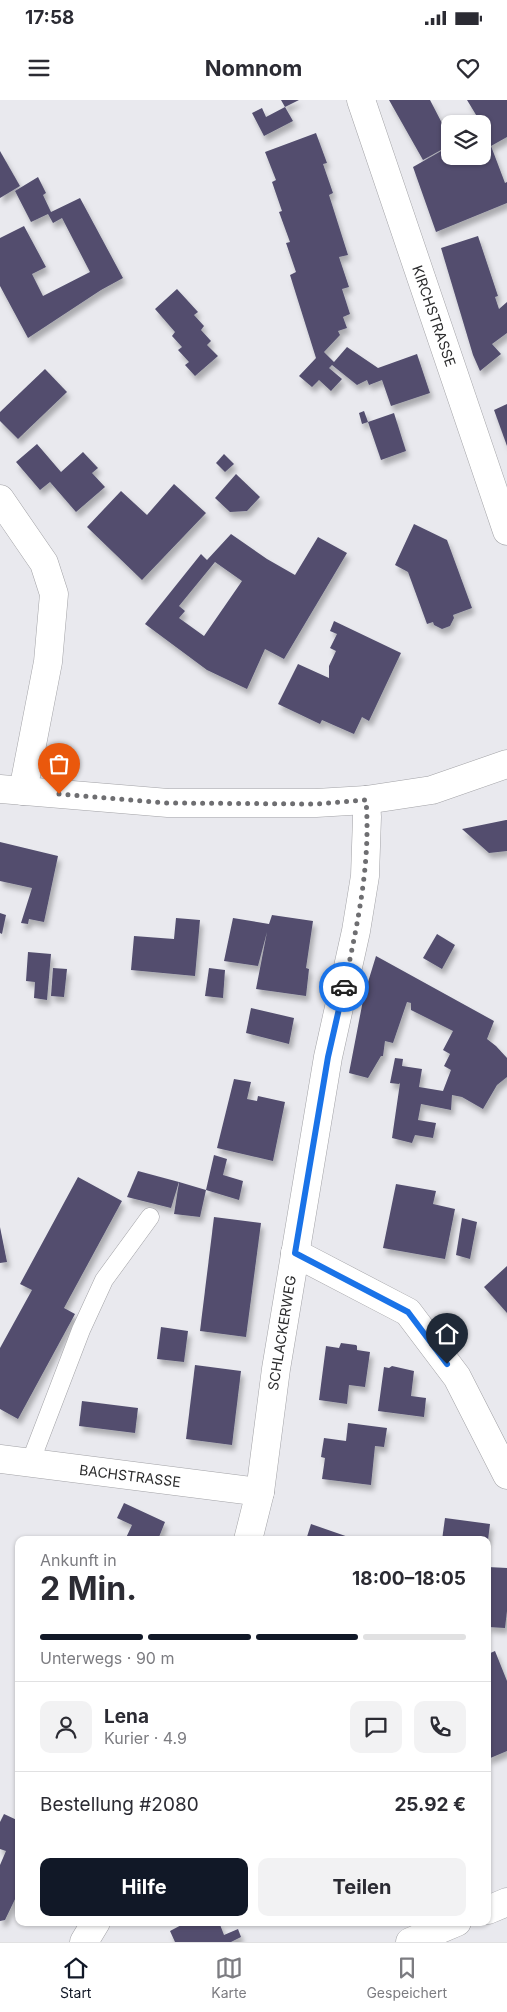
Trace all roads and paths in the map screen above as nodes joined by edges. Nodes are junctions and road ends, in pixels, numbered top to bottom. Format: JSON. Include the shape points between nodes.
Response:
{"nodes":[{"id":1,"x":361,"y":100,"type":"edge"},
{"id":2,"x":0,"y":499,"type":"edge"},
{"id":3,"x":507,"y":531,"type":"edge"},
{"id":4,"x":507,"y":764,"type":"edge"},
{"id":5,"x":11,"y":790,"type":"edge"},
{"id":6,"x":366,"y":800,"type":"junction"},
{"id":7,"x":150,"y":1217,"type":"dead end"},
{"id":8,"x":295,"y":1253,"type":"junction"},
{"id":9,"x":0,"y":1459,"type":"edge"},
{"id":10,"x":30,"y":1463,"type":"junction"},
{"id":11,"x":507,"y":1475,"type":"edge"},
{"id":12,"x":260,"y":1492,"type":"junction"},
{"id":13,"x":249,"y":1536,"type":"edge"},
{"id":14,"x":507,"y":1902,"type":"edge"},
{"id":15,"x":491,"y":1909,"type":"edge"},
{"id":16,"x":94,"y":1926,"type":"edge"},
{"id":17,"x":448,"y":1926,"type":"edge"},
{"id":18,"x":84,"y":1942,"type":"edge"},
{"id":19,"x":410,"y":1942,"type":"edge"}],
"edges":[{"from":1,"to":3,"type":"street","name":"KIRCHSTRASSE"},
{"from":2,"to":5,"type":"street","via":[[44,563],[54,594],[48,662]]},
{"from":4,"to":6,"type":"street","via":[[432,790]]},
{"from":5,"to":6,"type":"street","via":[[168,803],[316,804]]},
{"from":6,"to":8,"type":"street","name":"SCHLACKERWEG","via":[[365,876],[358,922],[328,1057]]},
{"from":7,"to":10,"type":"lane","via":[[104,1280],[81,1330]]},
{"from":8,"to":11,"type":"street","via":[[408,1312],[457,1377]]},
{"from":8,"to":12,"type":"street","name":"SCHLACKERWEG"},
{"from":9,"to":10,"type":"street","name":"BACHSTRASSE"},
{"from":10,"to":12,"type":"street","name":"BACHSTRASSE"},
{"from":12,"to":13,"type":"street","name":"SCHLACKERWEG"},
{"from":14,"to":15,"type":"street"},
{"from":16,"to":18,"type":"street"},
{"from":17,"to":19,"type":"street"}]}
